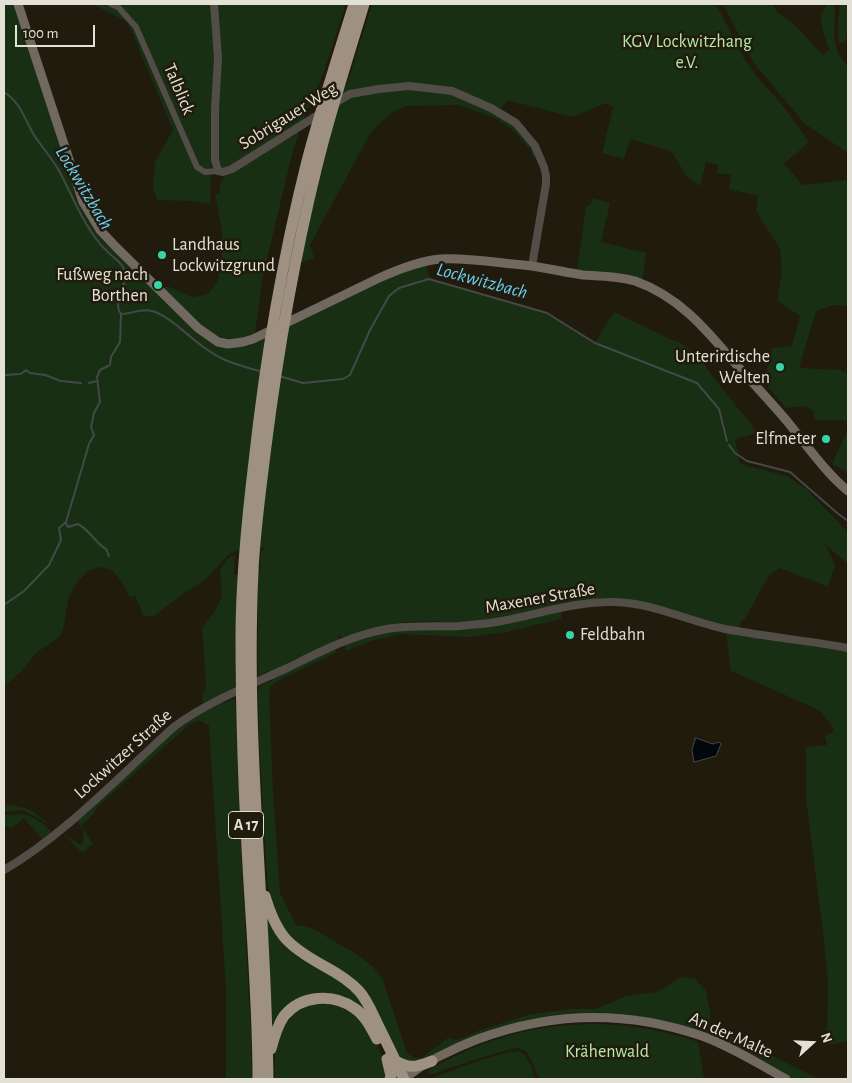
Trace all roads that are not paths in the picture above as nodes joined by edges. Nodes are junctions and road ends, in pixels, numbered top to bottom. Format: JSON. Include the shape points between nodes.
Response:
{"nodes":[{"id":1,"x":18,"y":4,"type":"edge"},
{"id":2,"x":111,"y":4,"type":"edge"},
{"id":3,"x":214,"y":4,"type":"edge"},
{"id":4,"x":354,"y":4,"type":"edge"},
{"id":5,"x":364,"y":4,"type":"edge"},
{"id":6,"x":218,"y":171,"type":"junction"},
{"id":7,"x":532,"y":266,"type":"junction"},
{"id":8,"x":848,"y":491,"type":"edge"},
{"id":9,"x":248,"y":570,"type":"junction"},
{"id":10,"x":848,"y":648,"type":"edge"},
{"id":11,"x":271,"y":675,"type":"joint"},
{"id":12,"x":5,"y":868,"type":"edge"},
{"id":13,"x":259,"y":877,"type":"junction"},
{"id":14,"x":391,"y":1060,"type":"junction"},
{"id":15,"x":432,"y":1061,"type":"junction"},
{"id":16,"x":268,"y":1065,"type":"junction"},
{"id":17,"x":258,"y":1079,"type":"edge"},
{"id":18,"x":268,"y":1079,"type":"edge"},
{"id":19,"x":390,"y":1079,"type":"edge"},
{"id":20,"x":398,"y":1079,"type":"edge"},
{"id":21,"x":405,"y":1079,"type":"edge"},
{"id":22,"x":777,"y":1079,"type":"edge"},
{"id":23,"x":786,"y":1079,"type":"edge"}],
"edges":[{"from":1,"to":7,"type":"main road","via":[[83,202],[100,230],[116,247],[198,328],[218,342],[228,344],[253,339],[415,264],[455,259]]},
{"from":2,"to":6,"type":"street","name":"Talblick","via":[[118,7],[136,27],[197,167],[205,172]]},
{"from":3,"to":6,"type":"street","via":[[218,58],[215,160]]},
{"from":4,"to":9,"type":"highway","number":"A 17","via":[[307,161],[281,279],[263,386],[249,507]]},
{"from":5,"to":9,"type":"highway","number":"A 17","via":[[317,166],[292,279]]},
{"from":6,"to":7,"type":"street","name":"Sobrigauer Weg","via":[[232,169],[350,94],[408,86],[452,91],[516,123],[539,155],[546,184]]},
{"from":7,"to":8,"type":"main road","via":[[620,277],[648,286],[674,302],[713,337],[827,472]]},
{"from":9,"to":13,"type":"highway","number":"A 17"},
{"from":9,"to":17,"type":"highway","number":"A 17","via":[[241,635],[243,758]]},
{"from":10,"to":11,"type":"street","name":"Maxener Straße","via":[[726,629],[655,608],[617,602],[594,603],[477,624],[385,629],[339,644]]},
{"from":11,"to":12,"type":"street","name":"Lockwitzer Straße","via":[[225,696],[175,726],[59,831]]},
{"from":13,"to":14,"type":"highway","via":[[277,929],[297,949],[347,980],[359,992],[370,1009]]},
{"from":13,"to":16,"type":"highway","number":"A 17"},
{"from":14,"to":15,"type":"highway","via":[[410,1067]]},
{"from":14,"to":16,"type":"highway","via":[[359,1012],[336,999],[325,998],[300,1003],[288,1012],[273,1040]]},
{"from":14,"to":19,"type":"highway"},
{"from":14,"to":20,"type":"highway"},
{"from":14,"to":21,"type":"highway"},
{"from":15,"to":21,"type":"main road","name":"An der Malte"},
{"from":15,"to":23,"type":"main road","name":"An der Malte","via":[[498,1032],[529,1024],[594,1017],[664,1025],[702,1036]]},
{"from":16,"to":18,"type":"highway","number":"A 17"},
{"from":21,"to":22,"type":"main road","name":"An der Malte","via":[[489,1040],[540,1027],[594,1022],[647,1027],[683,1035],[740,1058]]}]}
